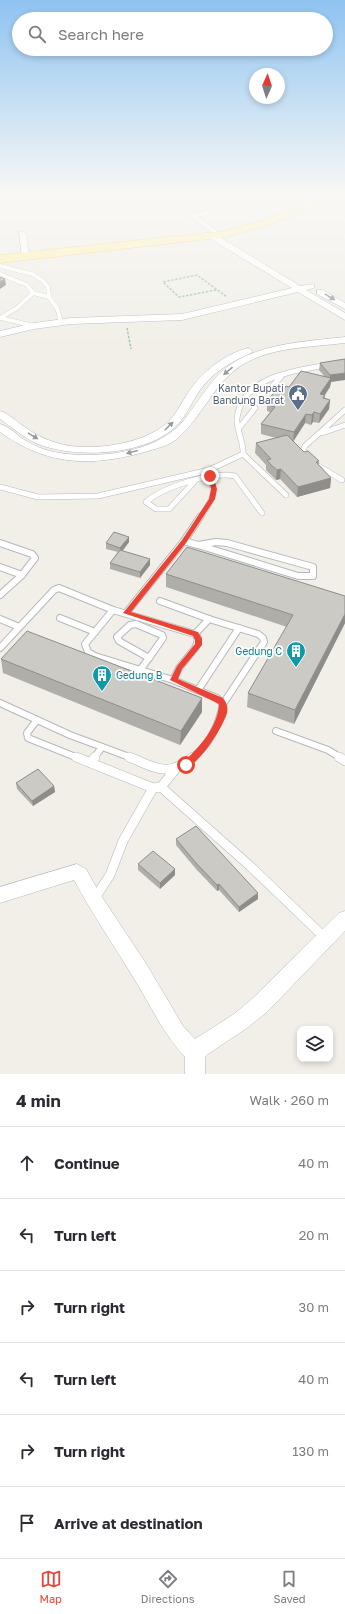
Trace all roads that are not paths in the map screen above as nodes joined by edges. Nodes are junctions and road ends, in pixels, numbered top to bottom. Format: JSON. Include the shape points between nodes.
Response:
{"nodes":[{"id":1,"x":24,"y":245,"type":"edge"},
{"id":2,"x":126,"y":245,"type":"edge"},
{"id":3,"x":234,"y":245,"type":"edge"},
{"id":4,"x":237,"y":245,"type":"edge"},
{"id":5,"x":26,"y":256,"type":"junction"},
{"id":6,"x":0,"y":259,"type":"edge"},
{"id":7,"x":0,"y":266,"type":"edge"},
{"id":8,"x":0,"y":274,"type":"edge"},
{"id":9,"x":311,"y":286,"type":"junction"},
{"id":10,"x":300,"y":289,"type":"junction"},
{"id":11,"x":33,"y":293,"type":"junction"},
{"id":12,"x":50,"y":297,"type":"junction"},
{"id":13,"x":345,"y":306,"type":"edge"},
{"id":14,"x":345,"y":317,"type":"edge"},
{"id":15,"x":1,"y":318,"type":"edge"},
{"id":16,"x":61,"y":322,"type":"junction"},
{"id":17,"x":34,"y":326,"type":"junction"},
{"id":18,"x":345,"y":332,"type":"edge"},
{"id":19,"x":0,"y":334,"type":"edge"},
{"id":20,"x":345,"y":340,"type":"edge"},
{"id":21,"x":337,"y":363,"type":"edge"},
{"id":22,"x":282,"y":375,"type":"junction"},
{"id":23,"x":264,"y":395,"type":"dead end"},
{"id":24,"x":255,"y":408,"type":"dead end"},
{"id":25,"x":345,"y":410,"type":"edge"},
{"id":26,"x":0,"y":414,"type":"edge"},
{"id":27,"x":345,"y":425,"type":"edge"},
{"id":28,"x":0,"y":427,"type":"edge"},
{"id":29,"x":239,"y":428,"type":"junction"},
{"id":30,"x":0,"y":433,"type":"edge"},
{"id":31,"x":11,"y":434,"type":"junction"},
{"id":32,"x":319,"y":434,"type":"junction"},
{"id":33,"x":243,"y":454,"type":"junction"},
{"id":34,"x":210,"y":473,"type":"junction"},
{"id":35,"x":342,"y":480,"type":"dead end"},
{"id":36,"x":194,"y":482,"type":"junction"},
{"id":37,"x":0,"y":487,"type":"edge"},
{"id":38,"x":286,"y":495,"type":"dead end"},
{"id":39,"x":262,"y":513,"type":"dead end"},
{"id":40,"x":184,"y":541,"type":"junction"},
{"id":41,"x":0,"y":543,"type":"edge"},
{"id":42,"x":198,"y":545,"type":"junction"},
{"id":43,"x":0,"y":567,"type":"edge"},
{"id":44,"x":22,"y":575,"type":"junction"},
{"id":45,"x":1,"y":593,"type":"edge"},
{"id":46,"x":160,"y":602,"type":"dead end"},
{"id":47,"x":113,"y":610,"type":"junction"},
{"id":48,"x":126,"y":613,"type":"junction"},
{"id":49,"x":60,"y":618,"type":"dead end"},
{"id":50,"x":0,"y":619,"type":"edge"},
{"id":51,"x":209,"y":619,"type":"junction"},
{"id":52,"x":19,"y":627,"type":"junction"},
{"id":53,"x":239,"y":628,"type":"junction"},
{"id":54,"x":95,"y":632,"type":"junction"},
{"id":55,"x":195,"y":634,"type":"junction"},
{"id":56,"x":0,"y":648,"type":"edge"},
{"id":57,"x":149,"y":658,"type":"junction"},
{"id":58,"x":140,"y":670,"type":"junction"},
{"id":59,"x":174,"y":680,"type":"junction"},
{"id":60,"x":198,"y":690,"type":"junction"},
{"id":61,"x":0,"y":703,"type":"edge"},
{"id":62,"x":223,"y":704,"type":"junction"},
{"id":63,"x":38,"y":720,"type":"junction"},
{"id":64,"x":276,"y":731,"type":"dead end"},
{"id":65,"x":102,"y":747,"type":"junction"},
{"id":66,"x":345,"y":761,"type":"edge"},
{"id":67,"x":90,"y":763,"type":"junction"},
{"id":68,"x":175,"y":770,"type":"junction"},
{"id":69,"x":157,"y":788,"type":"junction"},
{"id":70,"x":0,"y":895,"type":"edge"},
{"id":71,"x":94,"y":900,"type":"junction"},
{"id":72,"x":345,"y":919,"type":"edge"},
{"id":73,"x":325,"y":938,"type":"junction"},
{"id":74,"x":195,"y":1054,"type":"junction"},
{"id":75,"x":196,"y":1074,"type":"edge"}],
"edges":[{"from":1,"to":5,"type":"street"},
{"from":2,"to":5,"type":"main road"},
{"from":3,"to":10,"type":"street"},
{"from":4,"to":9,"type":"street"},
{"from":5,"to":6,"type":"main road"},
{"from":7,"to":12,"type":"lane","via":[[32,274],[42,280],[48,287]]},
{"from":8,"to":11,"type":"lane","via":[[27,285]]},
{"from":9,"to":10,"type":"street"},
{"from":9,"to":13,"type":"street","one_way":true},
{"from":10,"to":14,"type":"street"},
{"from":10,"to":16,"type":"street","via":[[182,317]]},
{"from":11,"to":12,"type":"lane"},
{"from":11,"to":15,"type":"lane"},
{"from":12,"to":16,"type":"lane"},
{"from":15,"to":17,"type":"lane"},
{"from":16,"to":17,"type":"street"},
{"from":17,"to":19,"type":"street"},
{"from":26,"to":18,"type":"street","one_way":true,"via":[[41,440],[56,446],[100,450],[124,446],[166,430],[182,412],[199,385],[230,358],[278,343]]},
{"from":20,"to":31,"type":"street","one_way":true,"via":[[252,356],[230,369],[210,388],[195,414],[177,435],[157,445],[130,453],[101,459],[56,454],[30,447]]},
{"from":21,"to":22,"type":"lane"},
{"from":22,"to":23,"type":"lane"},
{"from":22,"to":29,"type":"lane","via":[[258,385],[247,393],[240,402],[237,419]]},
{"from":24,"to":29,"type":"lane"},
{"from":25,"to":32,"type":"lane"},
{"from":27,"to":32,"type":"lane"},
{"from":28,"to":31,"type":"street"},
{"from":29,"to":33,"type":"lane","via":[[244,444]]},
{"from":30,"to":31,"type":"lane"},
{"from":32,"to":35,"type":"lane","via":[[303,451],[316,464]]},
{"from":33,"to":34,"type":"lane"},
{"from":33,"to":38,"type":"lane"},
{"from":34,"to":36,"type":"lane"},
{"from":34,"to":37,"type":"lane","via":[[98,496],[38,497]]},
{"from":34,"to":39,"type":"lane","via":[[235,476]]},
{"from":34,"to":40,"type":"lane","via":[[214,489],[212,499]]},
{"from":36,"to":36,"type":"lane","via":[[169,509],[156,509],[148,506],[146,502],[153,496]]},
{"from":40,"to":42,"type":"lane"},
{"from":40,"to":48,"type":"lane"},
{"from":41,"to":44,"type":"lane","via":[[34,556],[33,562]]},
{"from":42,"to":42,"type":"lane","via":[[298,576],[313,576],[313,567],[227,543]]},
{"from":43,"to":44,"type":"lane"},
{"from":44,"to":45,"type":"lane"},
{"from":46,"to":51,"type":"lane"},
{"from":47,"to":48,"type":"lane"},
{"from":47,"to":52,"type":"lane","via":[[59,588],[54,590]]},
{"from":47,"to":54,"type":"lane"},
{"from":48,"to":55,"type":"lane"},
{"from":49,"to":54,"type":"lane"},
{"from":50,"to":52,"type":"lane"},
{"from":51,"to":53,"type":"lane"},
{"from":51,"to":55,"type":"lane"},
{"from":52,"to":56,"type":"lane"},
{"from":53,"to":60,"type":"lane"},
{"from":53,"to":62,"type":"lane","via":[[258,634],[264,642]]},
{"from":54,"to":58,"type":"lane","via":[[85,644],[88,652]]},
{"from":55,"to":59,"type":"lane","via":[[199,639],[198,645],[179,668]]},
{"from":57,"to":57,"type":"lane","via":[[163,638],[160,634],[132,624],[117,637],[119,641]]},
{"from":57,"to":58,"type":"lane"},
{"from":58,"to":59,"type":"lane"},
{"from":59,"to":60,"type":"lane"},
{"from":60,"to":62,"type":"lane","via":[[221,700]]},
{"from":61,"to":63,"type":"lane"},
{"from":62,"to":68,"type":"lane","via":[[223,713],[216,728],[195,756],[186,765]]},
{"from":63,"to":65,"type":"lane"},
{"from":63,"to":67,"type":"lane","via":[[27,733],[28,738]]},
{"from":64,"to":66,"type":"lane","via":[[328,750]]},
{"from":65,"to":67,"type":"lane"},
{"from":65,"to":68,"type":"lane","via":[[158,769]]},
{"from":67,"to":69,"type":"lane"},
{"from":68,"to":69,"type":"lane"},
{"from":69,"to":71,"type":"lane","via":[[123,841],[110,875]]},
{"from":69,"to":73,"type":"lane","via":[[250,866]]},
{"from":70,"to":71,"type":"street","via":[[77,872]]},
{"from":71,"to":74,"type":"street","via":[[176,1033]]},
{"from":72,"to":73,"type":"street"},
{"from":73,"to":74,"type":"street","via":[[284,983],[246,1017],[202,1044]]},
{"from":74,"to":75,"type":"street"}]}
